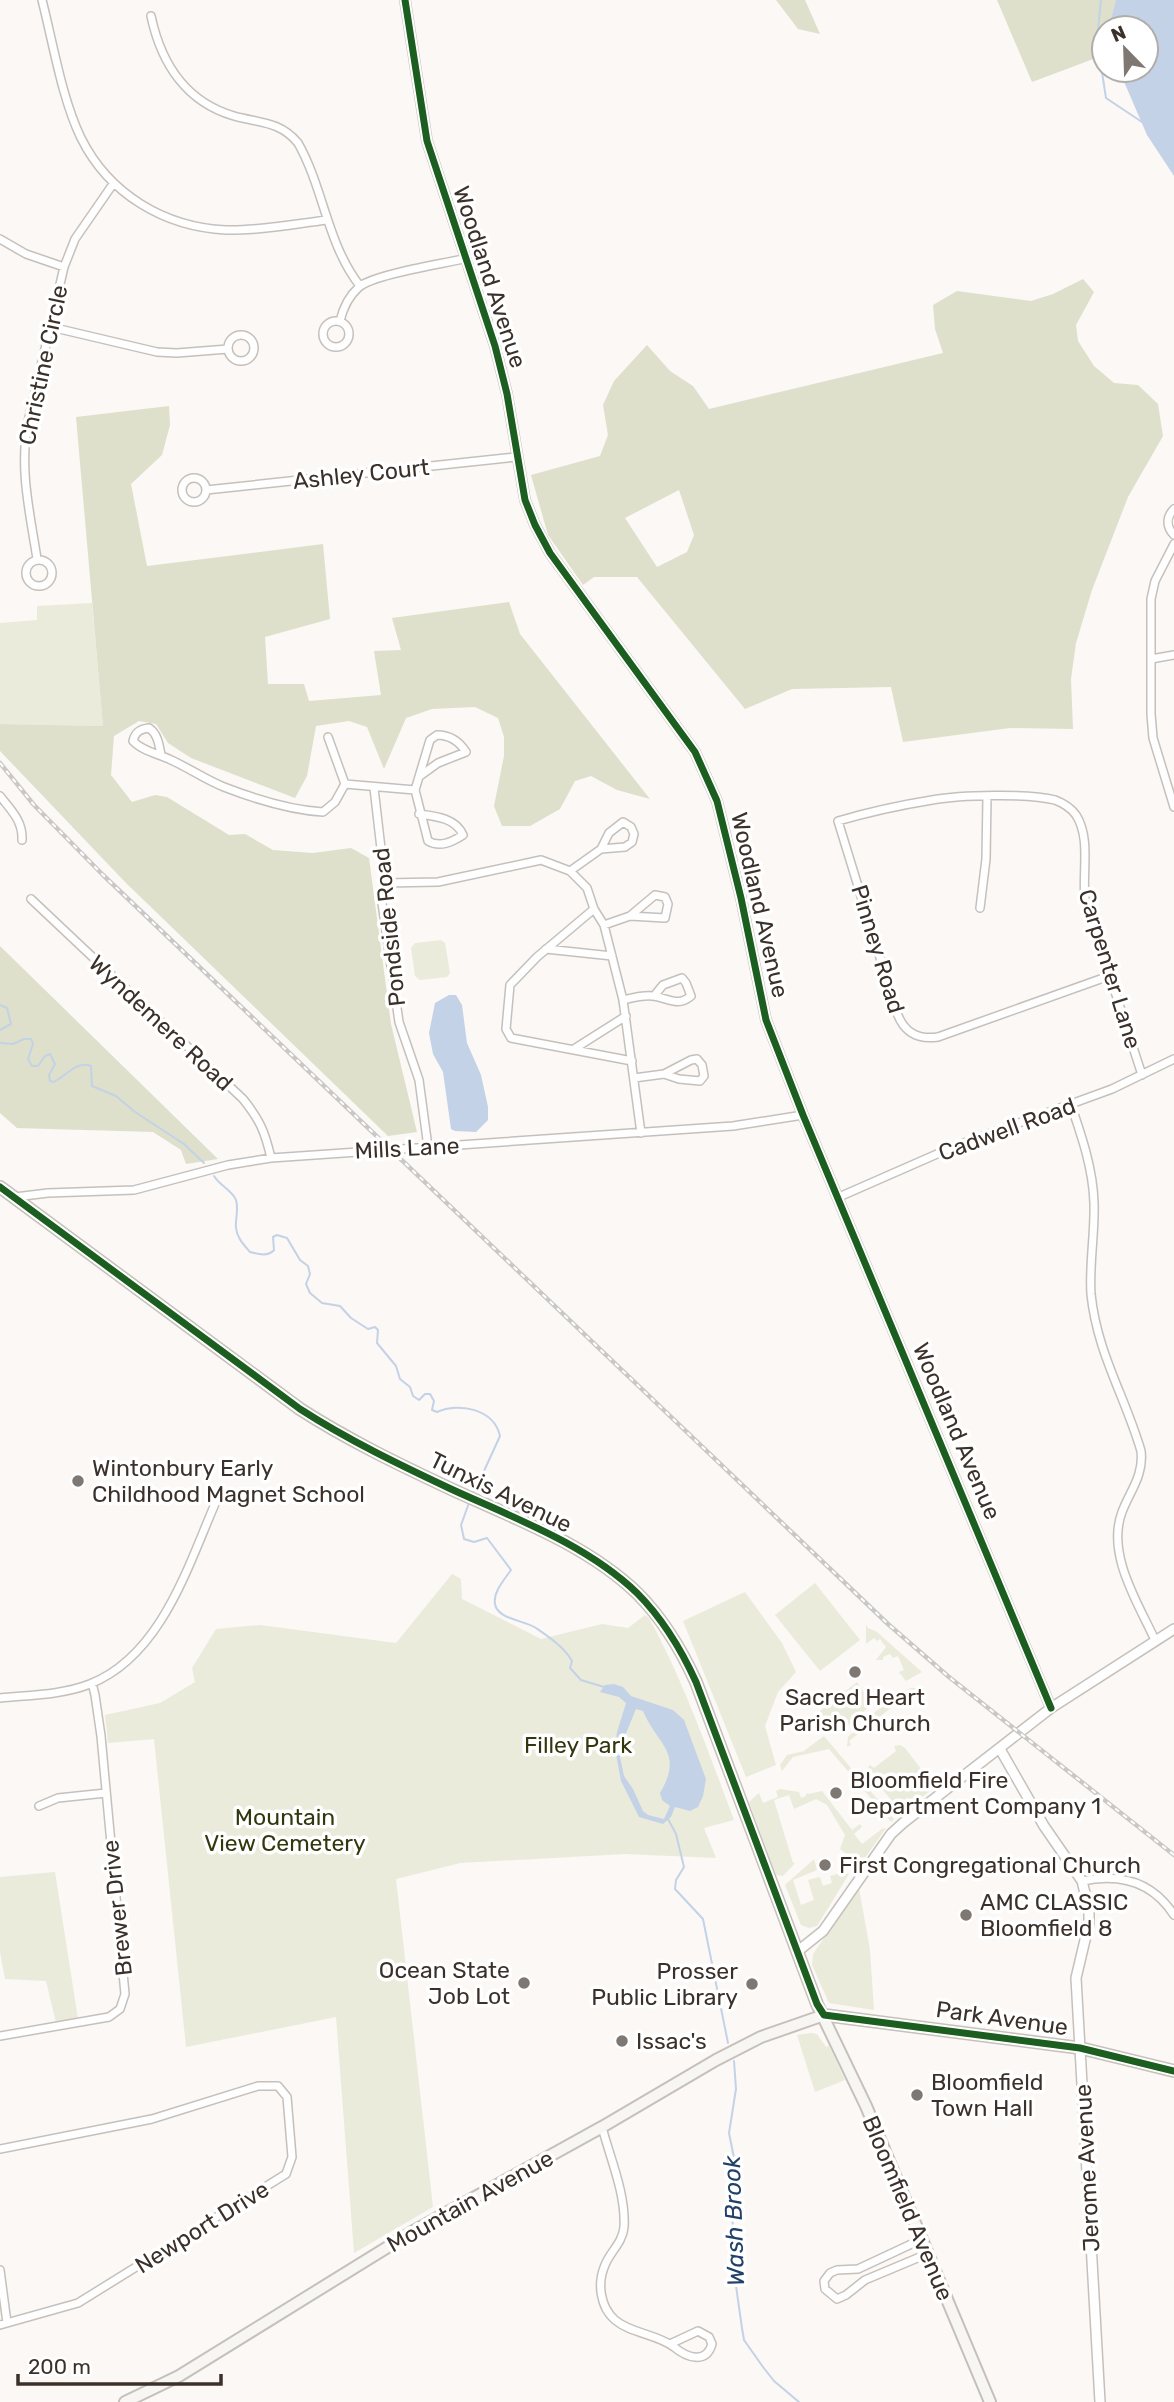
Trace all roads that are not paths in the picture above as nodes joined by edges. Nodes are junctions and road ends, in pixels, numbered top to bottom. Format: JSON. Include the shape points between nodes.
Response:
{"nodes":[{"id":1,"x":42,"y":0,"type":"edge"},
{"id":2,"x":405,"y":0,"type":"edge"},
{"id":3,"x":151,"y":16,"type":"dead end"},
{"id":4,"x":113,"y":184,"type":"junction"},
{"id":5,"x":327,"y":220,"type":"junction"},
{"id":6,"x":0,"y":239,"type":"edge"},
{"id":7,"x":467,"y":258,"type":"junction"},
{"id":8,"x":64,"y":267,"type":"junction"},
{"id":9,"x":360,"y":286,"type":"junction"},
{"id":10,"x":340,"y":321,"type":"dead end"},
{"id":11,"x":51,"y":327,"type":"junction"},
{"id":12,"x":228,"y":349,"type":"dead end"},
{"id":13,"x":516,"y":457,"type":"junction"},
{"id":14,"x":206,"y":489,"type":"dead end"},
{"id":15,"x":1174,"y":509,"type":"edge"},
{"id":16,"x":1174,"y":536,"type":"edge"},
{"id":17,"x":1174,"y":544,"type":"edge"},
{"id":18,"x":37,"y":559,"type":"dead end"},
{"id":19,"x":1174,"y":655,"type":"edge"},
{"id":20,"x":1151,"y":659,"type":"junction"},
{"id":21,"x":328,"y":737,"type":"dead end"},
{"id":22,"x":161,"y":755,"type":"dead end"},
{"id":23,"x":420,"y":776,"type":"junction"},
{"id":24,"x":345,"y":784,"type":"junction"},
{"id":25,"x":374,"y":788,"type":"junction"},
{"id":26,"x":415,"y":790,"type":"junction"},
{"id":27,"x":0,"y":796,"type":"edge"},
{"id":28,"x":987,"y":797,"type":"junction"},
{"id":29,"x":1174,"y":807,"type":"edge"},
{"id":30,"x":419,"y":814,"type":"junction"},
{"id":31,"x":838,"y":821,"type":"joint"},
{"id":32,"x":22,"y":840,"type":"dead end"},
{"id":33,"x":600,"y":849,"type":"junction"},
{"id":34,"x":570,"y":871,"type":"junction"},
{"id":35,"x":385,"y":883,"type":"junction"},
{"id":36,"x":31,"y":899,"type":"dead end"},
{"id":37,"x":979,"y":908,"type":"dead end"},
{"id":38,"x":594,"y":909,"type":"junction"},
{"id":39,"x":630,"y":916,"type":"junction"},
{"id":40,"x":604,"y":925,"type":"junction"},
{"id":41,"x":546,"y":949,"type":"junction"},
{"id":42,"x":612,"y":956,"type":"junction"},
{"id":43,"x":1109,"y":976,"type":"junction"},
{"id":44,"x":654,"y":996,"type":"junction"},
{"id":45,"x":623,"y":1000,"type":"junction"},
{"id":46,"x":625,"y":1016,"type":"junction"},
{"id":47,"x":574,"y":1049,"type":"junction"},
{"id":48,"x":1174,"y":1059,"type":"edge"},
{"id":49,"x":632,"y":1061,"type":"junction"},
{"id":50,"x":664,"y":1074,"type":"junction"},
{"id":51,"x":1142,"y":1075,"type":"junction"},
{"id":52,"x":634,"y":1078,"type":"junction"},
{"id":53,"x":1071,"y":1105,"type":"junction"},
{"id":54,"x":803,"y":1115,"type":"junction"},
{"id":55,"x":641,"y":1133,"type":"junction"},
{"id":56,"x":428,"y":1147,"type":"junction"},
{"id":57,"x":271,"y":1158,"type":"junction"},
{"id":58,"x":0,"y":1187,"type":"edge"},
{"id":59,"x":15,"y":1197,"type":"junction"},
{"id":60,"x":839,"y":1197,"type":"junction"},
{"id":61,"x":218,"y":1497,"type":"dead end"},
{"id":62,"x":1174,"y":1629,"type":"edge"},
{"id":63,"x":1154,"y":1640,"type":"junction"},
{"id":64,"x":92,"y":1683,"type":"junction"},
{"id":65,"x":0,"y":1698,"type":"edge"},
{"id":66,"x":1051,"y":1707,"type":"junction"},
{"id":67,"x":1000,"y":1749,"type":"junction"},
{"id":68,"x":106,"y":1793,"type":"junction"},
{"id":69,"x":39,"y":1806,"type":"dead end"},
{"id":70,"x":1082,"y":1881,"type":"junction"},
{"id":71,"x":1174,"y":1915,"type":"edge"},
{"id":72,"x":798,"y":1951,"type":"junction"},
{"id":73,"x":824,"y":2015,"type":"junction"},
{"id":74,"x":0,"y":2036,"type":"edge"},
{"id":75,"x":1080,"y":2048,"type":"junction"},
{"id":76,"x":1174,"y":2071,"type":"edge"},
{"id":77,"x":602,"y":2127,"type":"junction"},
{"id":78,"x":0,"y":2149,"type":"edge"},
{"id":79,"x":920,"y":2240,"type":"junction"},
{"id":80,"x":927,"y":2254,"type":"junction"},
{"id":81,"x":0,"y":2270,"type":"edge"},
{"id":82,"x":3,"y":2324,"type":"edge"},
{"id":83,"x":670,"y":2344,"type":"junction"},
{"id":84,"x":125,"y":2402,"type":"edge"},
{"id":85,"x":990,"y":2402,"type":"edge"},
{"id":86,"x":1100,"y":2402,"type":"edge"}],
"edges":[{"from":1,"to":4,"type":"street","via":[[81,137]]},
{"from":2,"to":7,"type":"street","name":"Woodland Avenue","via":[[427,141]]},
{"from":3,"to":5,"type":"street","via":[[164,58],[194,95],[222,111],[272,123],[290,134],[303,152]]},
{"from":4,"to":5,"type":"street","via":[[150,210],[189,226],[230,230]]},
{"from":4,"to":8,"type":"street","name":"Christine Circle","via":[[81,228]]},
{"from":5,"to":9,"type":"street","via":[[342,260]]},
{"from":6,"to":8,"type":"street"},
{"from":7,"to":9,"type":"street"},
{"from":7,"to":13,"type":"street","name":"Woodland Avenue","via":[[507,394]]},
{"from":8,"to":11,"type":"street","name":"Christine Circle"},
{"from":9,"to":10,"type":"street","via":[[342,310]]},
{"from":11,"to":12,"type":"street","via":[[158,352]]},
{"from":11,"to":18,"type":"street","name":"Christine Circle","via":[[23,448]]},
{"from":13,"to":14,"type":"street","name":"Ashley Court"},
{"from":13,"to":54,"type":"street","name":"Woodland Avenue","via":[[525,499],[550,553],[695,752],[706,775],[741,898],[766,1020]]},
{"from":15,"to":16,"type":"street","via":[[1168,523]]},
{"from":17,"to":20,"type":"street","via":[[1151,599]]},
{"from":19,"to":20,"type":"street"},
{"from":20,"to":29,"type":"street","via":[[1153,738]]},
{"from":21,"to":24,"type":"street"},
{"from":22,"to":24,"type":"street","via":[[224,787],[311,811],[323,812]]},
{"from":23,"to":23,"type":"street","via":[[430,740],[437,734],[446,735],[466,752]]},
{"from":23,"to":26,"type":"street"},
{"from":24,"to":25,"type":"street"},
{"from":25,"to":26,"type":"street"},
{"from":25,"to":35,"type":"street","name":"Pondside Road"},
{"from":26,"to":30,"type":"street"},
{"from":27,"to":32,"type":"street","via":[[18,818]]},
{"from":28,"to":31,"type":"street","name":"Carpenter Lane","via":[[934,800]]},
{"from":28,"to":37,"type":"street"},
{"from":28,"to":43,"type":"street","name":"Carpenter Lane","via":[[1044,798],[1066,806],[1077,817],[1084,841],[1085,899]]},
{"from":30,"to":30,"type":"street","via":[[433,844],[463,835],[449,821]]},
{"from":31,"to":43,"type":"street","name":"Pinney Road","via":[[897,1013],[916,1036],[937,1037]]},
{"from":33,"to":33,"type":"street","via":[[625,847],[632,842],[631,827],[622,822]]},
{"from":33,"to":34,"type":"street"},
{"from":34,"to":35,"type":"street","via":[[541,860],[438,882]]},
{"from":34,"to":38,"type":"street","via":[[587,888]]},
{"from":35,"to":56,"type":"street","name":"Pondside Road","via":[[382,903],[399,1022],[419,1080]]},
{"from":36,"to":57,"type":"street","name":"Wyndemere Road","via":[[243,1099],[262,1126]]},
{"from":38,"to":40,"type":"street"},
{"from":38,"to":41,"type":"street"},
{"from":39,"to":39,"type":"street","via":[[665,918],[668,904],[665,897],[655,895]]},
{"from":39,"to":40,"type":"street"},
{"from":40,"to":42,"type":"street"},
{"from":41,"to":42,"type":"street"},
{"from":41,"to":47,"type":"street","via":[[510,985],[506,1029],[511,1038]]},
{"from":42,"to":45,"type":"street"},
{"from":43,"to":51,"type":"street","name":"Carpenter Lane"},
{"from":44,"to":44,"type":"street","via":[[673,1002],[691,996],[682,978],[663,985]]},
{"from":44,"to":45,"type":"street"},
{"from":45,"to":46,"type":"street"},
{"from":46,"to":47,"type":"street"},
{"from":46,"to":49,"type":"street"},
{"from":47,"to":49,"type":"street"},
{"from":48,"to":51,"type":"street","name":"Cadwell Road"},
{"from":49,"to":52,"type":"street"},
{"from":50,"to":50,"type":"street","via":[[696,1059],[704,1076],[693,1082]]},
{"from":50,"to":52,"type":"street"},
{"from":51,"to":53,"type":"street","name":"Cadwell Road"},
{"from":52,"to":55,"type":"street"},
{"from":53,"to":60,"type":"street","name":"Cadwell Road","via":[[953,1147]]},
{"from":53,"to":63,"type":"street","via":[[1092,1179],[1091,1294],[1097,1328],[1141,1451],[1139,1479],[1122,1512],[1116,1537]]},
{"from":54,"to":55,"type":"street","name":"Mills Lane"},
{"from":54,"to":60,"type":"street","name":"Woodland Avenue"},
{"from":55,"to":56,"type":"street","name":"Mills Lane"},
{"from":56,"to":57,"type":"street","name":"Mills Lane"},
{"from":57,"to":59,"type":"street","name":"Mills Lane","via":[[135,1190]]},
{"from":58,"to":59,"type":"main road","name":"Tunxis Avenue"},
{"from":59,"to":72,"type":"main road","name":"Tunxis Avenue","via":[[337,1433],[543,1531],[617,1576],[659,1617],[696,1682]]},
{"from":60,"to":66,"type":"street","name":"Woodland Avenue"},
{"from":61,"to":64,"type":"street","via":[[155,1630],[131,1658]]},
{"from":62,"to":63,"type":"street"},
{"from":63,"to":66,"type":"street"},
{"from":64,"to":65,"type":"street","via":[[53,1693]]},
{"from":64,"to":68,"type":"street","name":"Brewer Drive"},
{"from":66,"to":67,"type":"street"},
{"from":67,"to":70,"type":"street","name":"Jerome Avenue"},
{"from":67,"to":72,"type":"street","via":[[891,1834],[823,1931]]},
{"from":68,"to":69,"type":"street","via":[[58,1798]]},
{"from":68,"to":74,"type":"street","name":"Brewer Drive","via":[[125,1994],[120,2009],[109,2017]]},
{"from":70,"to":71,"type":"street","via":[[1129,1880],[1159,1896]]},
{"from":70,"to":75,"type":"street","name":"Jerome Avenue","via":[[1089,1914],[1076,1978]]},
{"from":72,"to":73,"type":"main road","name":"Tunxis Avenue"},
{"from":73,"to":75,"type":"main road","name":"Park Avenue"},
{"from":73,"to":77,"type":"main road","name":"Mountain Avenue","via":[[753,2041]]},
{"from":73,"to":79,"type":"main road","name":"Bloomfield Avenue"},
{"from":75,"to":76,"type":"main road","name":"Park Avenue"},
{"from":75,"to":86,"type":"street","name":"Jerome Avenue"},
{"from":77,"to":83,"type":"street","via":[[624,2217],[620,2241],[604,2266],[602,2302],[616,2320]]},
{"from":77,"to":84,"type":"main road","name":"Mountain Avenue","via":[[412,2232],[179,2376]]},
{"from":78,"to":82,"type":"street","name":"Newport Drive","via":[[152,2119],[258,2086],[278,2086],[287,2096],[292,2157],[286,2174],[78,2303]]},
{"from":79,"to":80,"type":"main road","name":"Bloomfield Avenue"},
{"from":79,"to":80,"type":"street","via":[[858,2269],[830,2273],[825,2289],[837,2299],[865,2280]]},
{"from":80,"to":85,"type":"main road","name":"Bloomfield Avenue"},
{"from":81,"to":82,"type":"street"},
{"from":83,"to":83,"type":"street","via":[[700,2358],[712,2344],[698,2331]]}]}
